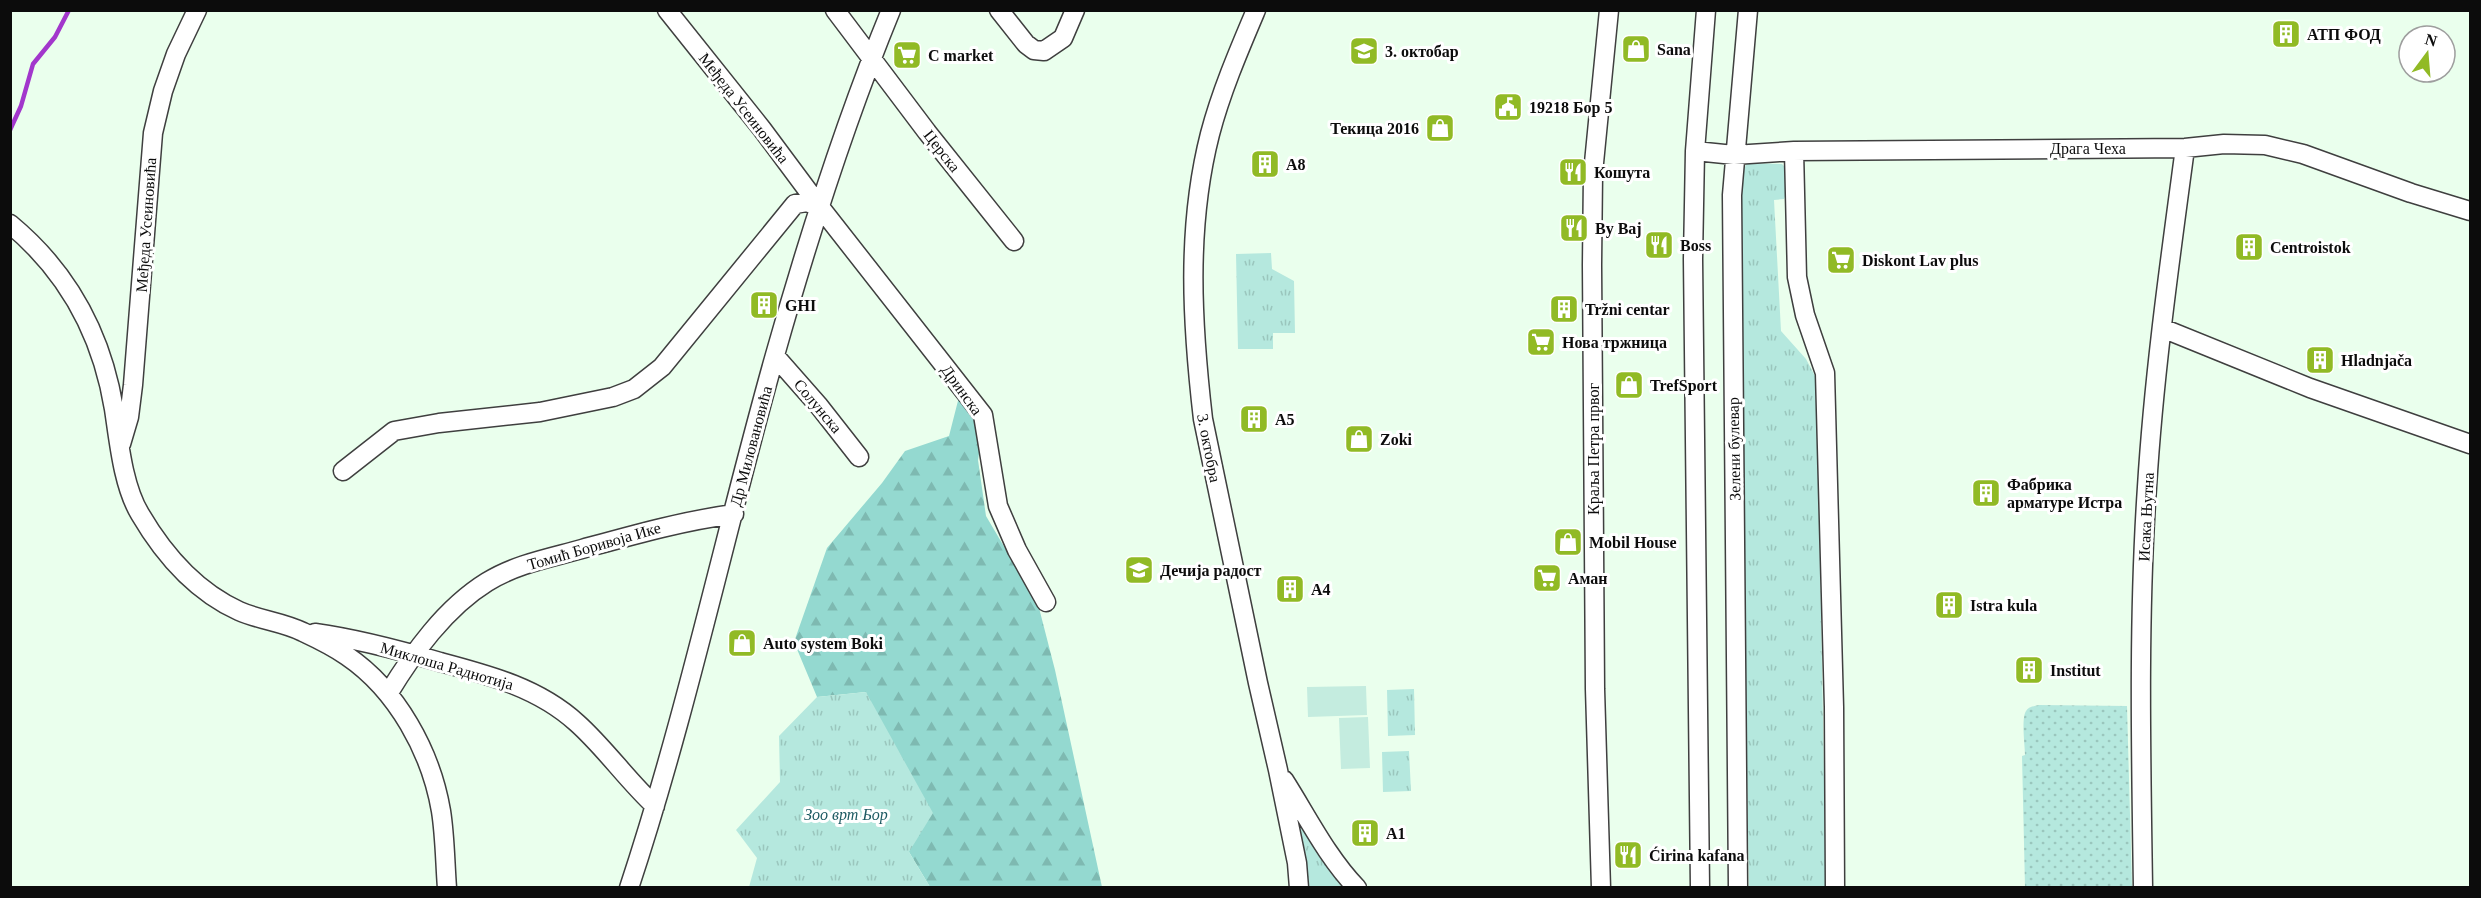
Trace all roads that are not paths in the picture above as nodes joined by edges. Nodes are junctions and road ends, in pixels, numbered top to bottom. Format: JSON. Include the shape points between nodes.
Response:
{"nodes":[{"id":1,"x":197,"y":10,"type":"edge"},
{"id":2,"x":667,"y":10,"type":"edge"},
{"id":3,"x":835,"y":10,"type":"edge"},
{"id":4,"x":891,"y":10,"type":"edge"},
{"id":5,"x":999,"y":10,"type":"edge"},
{"id":6,"x":1075,"y":10,"type":"edge"},
{"id":7,"x":1256,"y":10,"type":"edge"},
{"id":8,"x":1609,"y":10,"type":"edge"},
{"id":9,"x":1706,"y":10,"type":"edge"},
{"id":10,"x":1748,"y":10,"type":"edge"},
{"id":11,"x":871,"y":59,"type":"junction"},
{"id":12,"x":2185,"y":148,"type":"junction"},
{"id":13,"x":1695,"y":151,"type":"junction"},
{"id":14,"x":1794,"y":151,"type":"junction"},
{"id":15,"x":1734,"y":155,"type":"junction"},
{"id":16,"x":820,"y":207,"type":"junction"},
{"id":17,"x":2470,"y":211,"type":"edge"},
{"id":18,"x":10,"y":224,"type":"edge"},
{"id":19,"x":1014,"y":242,"type":"dead end"},
{"id":20,"x":2162,"y":328,"type":"junction"},
{"id":21,"x":775,"y":356,"type":"junction"},
{"id":22,"x":2470,"y":444,"type":"edge"},
{"id":23,"x":120,"y":446,"type":"junction"},
{"id":24,"x":859,"y":457,"type":"dead end"},
{"id":25,"x":344,"y":471,"type":"dead end"},
{"id":26,"x":734,"y":514,"type":"junction"},
{"id":27,"x":1046,"y":602,"type":"dead end"},
{"id":28,"x":302,"y":631,"type":"junction"},
{"id":29,"x":415,"y":655,"type":"junction"},
{"id":30,"x":388,"y":694,"type":"junction"},
{"id":31,"x":1278,"y":770,"type":"junction"},
{"id":32,"x":655,"y":806,"type":"junction"},
{"id":33,"x":447,"y":888,"type":"edge"},
{"id":34,"x":628,"y":888,"type":"edge"},
{"id":35,"x":1299,"y":888,"type":"edge"},
{"id":36,"x":1357,"y":888,"type":"edge"},
{"id":37,"x":1601,"y":888,"type":"edge"},
{"id":38,"x":1700,"y":888,"type":"edge"},
{"id":39,"x":1738,"y":888,"type":"edge"},
{"id":40,"x":1835,"y":888,"type":"edge"},
{"id":41,"x":2143,"y":888,"type":"edge"}],
"edges":[{"from":1,"to":23,"type":"street","name":"Међеда Усеиновића","via":[[176,54],[153,133],[133,385]]},
{"from":2,"to":16,"type":"street","name":"Међеда Усеиновића"},
{"from":3,"to":11,"type":"street","name":"Церска"},
{"from":4,"to":11,"type":"street","name":"Др Миловановића"},
{"from":5,"to":6,"type":"street","via":[[1026,44],[1044,51],[1063,38]]},
{"from":7,"to":31,"type":"street","name":"3. октобра","via":[[1210,134],[1198,191],[1193,300],[1203,419]]},
{"from":8,"to":37,"type":"street","name":"Краља Петра првог","via":[[1593,173],[1592,255],[1595,689]]},
{"from":9,"to":13,"type":"street"},
{"from":10,"to":15,"type":"street","name":"Зелени булевар"},
{"from":11,"to":16,"type":"street","name":"Др Миловановића"},
{"from":11,"to":19,"type":"street","name":"Церска"},
{"from":12,"to":14,"type":"street","name":"Драга Чеха"},
{"from":12,"to":17,"type":"street","name":"Драга Чеха","via":[[2265,145],[2303,154]]},
{"from":12,"to":20,"type":"street","name":"Исака Њутна"},
{"from":13,"to":15,"type":"street","name":"Драга Чеха"},
{"from":13,"to":38,"type":"street"},
{"from":14,"to":15,"type":"street","name":"Драга Чеха"},
{"from":14,"to":40,"type":"street","via":[[1797,277],[1804,315],[1825,373]]},
{"from":15,"to":39,"type":"street","name":"Зелени булевар"},
{"from":16,"to":21,"type":"street","name":"Др Миловановића"},
{"from":16,"to":25,"type":"street","via":[[807,202],[795,204],[662,367],[634,389],[540,412],[394,431]]},
{"from":16,"to":27,"type":"street","name":"Дринска","via":[[983,416],[998,506]]},
{"from":18,"to":23,"type":"street","via":[[42,252],[85,315],[103,359]]},
{"from":20,"to":22,"type":"street","via":[[2310,388]]},
{"from":20,"to":41,"type":"street","name":"Исака Њутна","via":[[2147,487],[2142,620]]},
{"from":21,"to":24,"type":"street","name":"Солунска"},
{"from":21,"to":26,"type":"street","name":"Др Миловановића"},
{"from":23,"to":28,"type":"street","via":[[138,511],[181,572],[239,611]]},
{"from":26,"to":29,"type":"street","name":"Томић Боривоја Ике","via":[[672,524],[538,560],[488,581],[435,627]]},
{"from":26,"to":32,"type":"street","name":"Др Миловановића"},
{"from":28,"to":29,"type":"street","name":"Миклоша Раднотија"},
{"from":28,"to":30,"type":"street","via":[[348,656]]},
{"from":29,"to":30,"type":"street","name":"Томић Боривоја Ике"},
{"from":29,"to":32,"type":"street","name":"Миклоша Раднотија","via":[[502,680],[547,700],[577,723]]},
{"from":30,"to":33,"type":"street","via":[[415,735],[432,773],[441,811]]},
{"from":31,"to":35,"type":"street","name":"3. октобра"},
{"from":31,"to":36,"type":"street"},
{"from":32,"to":34,"type":"street","name":"Др Миловановића"}]}
